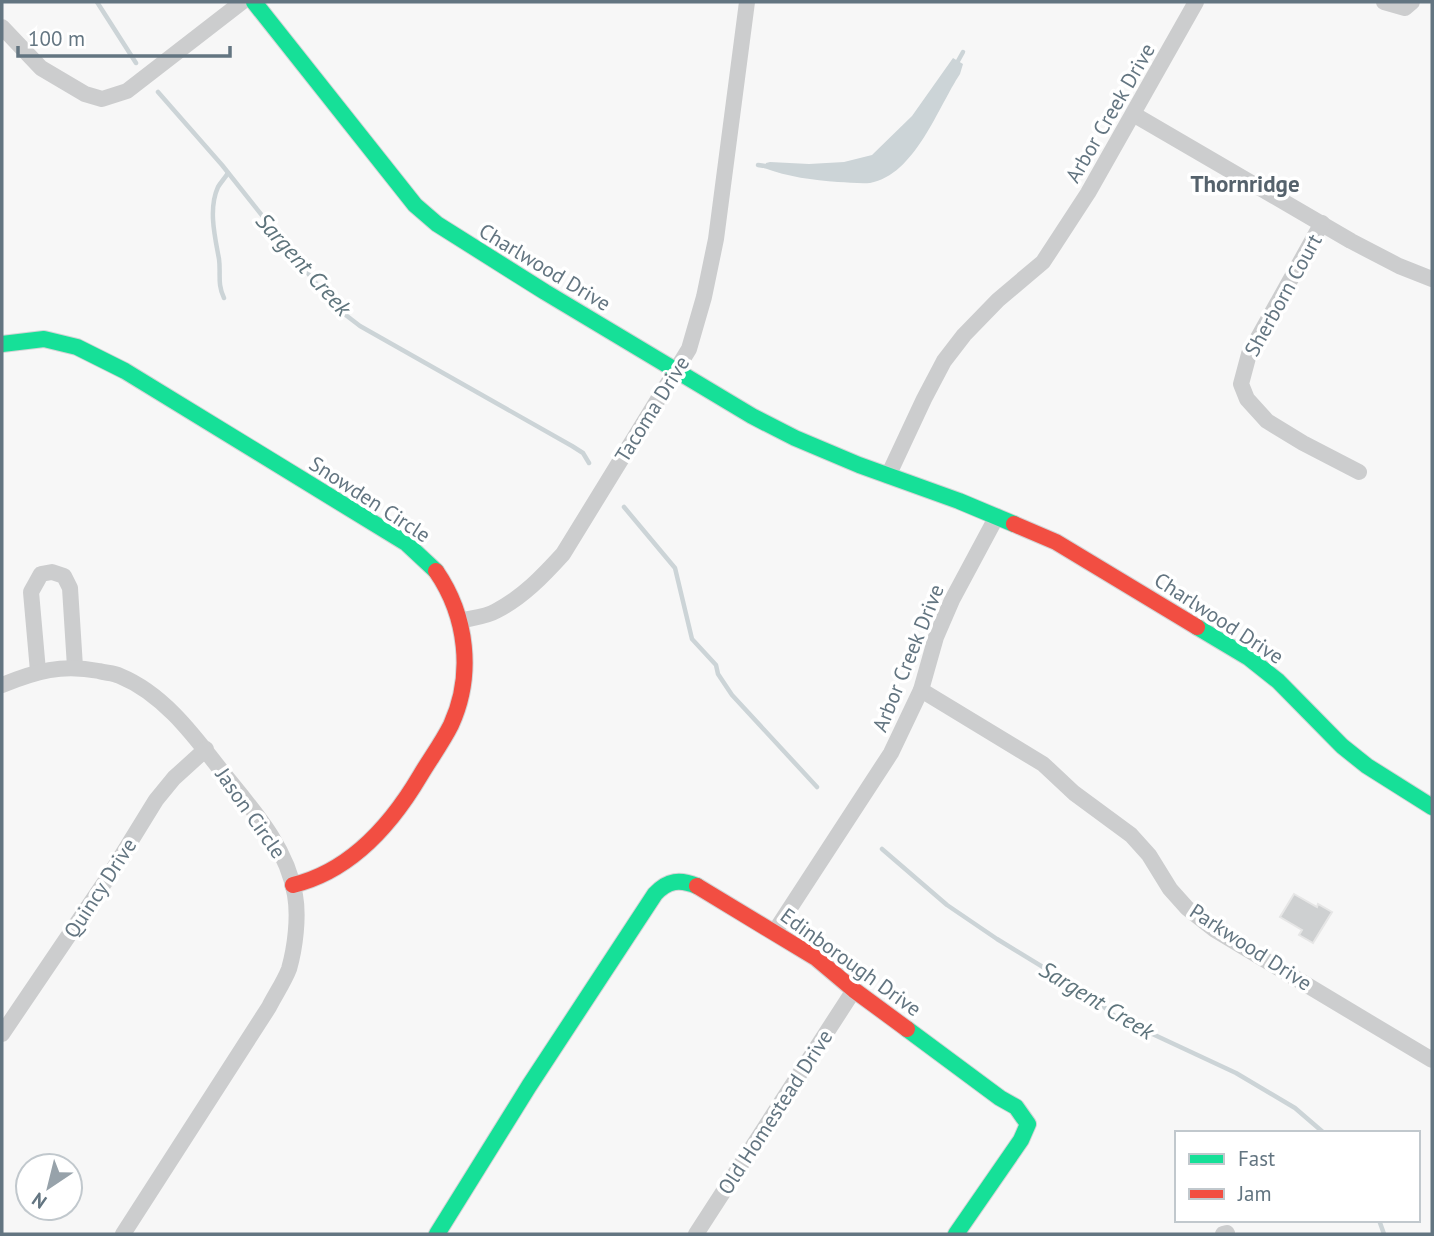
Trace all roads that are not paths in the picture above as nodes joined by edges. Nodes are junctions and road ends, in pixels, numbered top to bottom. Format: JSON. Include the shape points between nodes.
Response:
{"nodes":[{"id":1,"x":242,"y":2,"type":"edge"},
{"id":2,"x":254,"y":2,"type":"edge"},
{"id":3,"x":747,"y":2,"type":"edge"},
{"id":4,"x":1196,"y":2,"type":"edge"},
{"id":5,"x":1384,"y":2,"type":"edge"},
{"id":6,"x":1412,"y":2,"type":"edge"},
{"id":7,"x":2,"y":27,"type":"edge"},
{"id":8,"x":1133,"y":114,"type":"junction"},
{"id":9,"x":1322,"y":223,"type":"junction"},
{"id":10,"x":1432,"y":279,"type":"edge"},
{"id":11,"x":2,"y":344,"type":"edge"},
{"id":12,"x":677,"y":370,"type":"junction"},
{"id":13,"x":1359,"y":472,"type":"dead end"},
{"id":14,"x":888,"y":476,"type":"junction"},
{"id":15,"x":997,"y":516,"type":"junction"},
{"id":16,"x":459,"y":621,"type":"junction"},
{"id":17,"x":75,"y":667,"type":"junction"},
{"id":18,"x":38,"y":671,"type":"junction"},
{"id":19,"x":2,"y":685,"type":"edge"},
{"id":20,"x":921,"y":690,"type":"junction"},
{"id":21,"x":206,"y":749,"type":"junction"},
{"id":22,"x":1432,"y":807,"type":"edge"},
{"id":23,"x":292,"y":886,"type":"junction"},
{"id":24,"x":775,"y":931,"type":"junction"},
{"id":25,"x":854,"y":990,"type":"junction"},
{"id":26,"x":2,"y":1034,"type":"edge"},
{"id":27,"x":1432,"y":1059,"type":"edge"},
{"id":28,"x":123,"y":1234,"type":"edge"},
{"id":29,"x":437,"y":1234,"type":"edge"},
{"id":30,"x":696,"y":1234,"type":"edge"},
{"id":31,"x":956,"y":1234,"type":"edge"}],
"edges":[{"from":1,"to":7,"type":"street","via":[[127,91],[103,99],[85,94],[41,68]]},
{"from":2,"to":12,"type":"street","name":"Charlwood Drive","via":[[415,205],[463,242]]},
{"from":3,"to":12,"type":"street","name":"Tacoma Drive","via":[[716,239],[689,349]]},
{"from":4,"to":8,"type":"street","name":"Arbor Creek Drive"},
{"from":5,"to":6,"type":"street","via":[[1405,8]]},
{"from":8,"to":9,"type":"street"},
{"from":8,"to":14,"type":"street","name":"Arbor Creek Drive","via":[[1043,262],[998,300],[944,361]]},
{"from":9,"to":10,"type":"street"},
{"from":9,"to":13,"type":"street","name":"Sherborn Court","via":[[1249,354],[1241,384],[1247,399],[1267,421]]},
{"from":11,"to":16,"type":"street","name":"Snowden Circle","via":[[44,340],[76,347],[125,371],[406,543],[432,565]]},
{"from":12,"to":14,"type":"street","name":"Charlwood Drive","via":[[795,438]]},
{"from":12,"to":16,"type":"street","name":"Tacoma Drive","via":[[563,554],[520,596],[494,612]]},
{"from":14,"to":15,"type":"street"},
{"from":15,"to":20,"type":"street","name":"Arbor Creek Drive","via":[[941,625]]},
{"from":15,"to":22,"type":"street","name":"Charlwood Drive","via":[[1056,542],[1250,658],[1342,746]]},
{"from":16,"to":23,"type":"street","name":"Snowden Circle","via":[[464,644],[455,716],[412,790],[370,841],[310,882]]},
{"from":17,"to":18,"type":"street","name":"Jason Circle"},
{"from":17,"to":18,"type":"street","via":[[70,588],[64,576],[52,572],[41,574],[31,592]]},
{"from":17,"to":21,"type":"street","name":"Jason Circle","via":[[120,676],[148,692]]},
{"from":18,"to":19,"type":"street","name":"Jason Circle"},
{"from":20,"to":24,"type":"street","name":"Arbor Creek Drive","via":[[891,753]]},
{"from":20,"to":27,"type":"street","name":"Parkwood Drive","via":[[1043,764],[1131,835],[1170,889],[1215,929]]},
{"from":21,"to":23,"type":"street","name":"Jason Circle","via":[[271,834]]},
{"from":21,"to":26,"type":"street","name":"Quincy Drive","via":[[156,800]]},
{"from":23,"to":28,"type":"street","name":"Jason Circle","via":[[296,929],[288,969],[269,1007]]},
{"from":24,"to":25,"type":"street","name":"Edinborough Drive"},
{"from":24,"to":29,"type":"street","name":"Edinborough Drive","via":[[687,881],[672,880],[659,887]]},
{"from":25,"to":30,"type":"street","name":"Old Homestead Drive"},
{"from":25,"to":31,"type":"street","name":"Edinborough Drive","via":[[1016,1107],[1028,1124]]}]}
